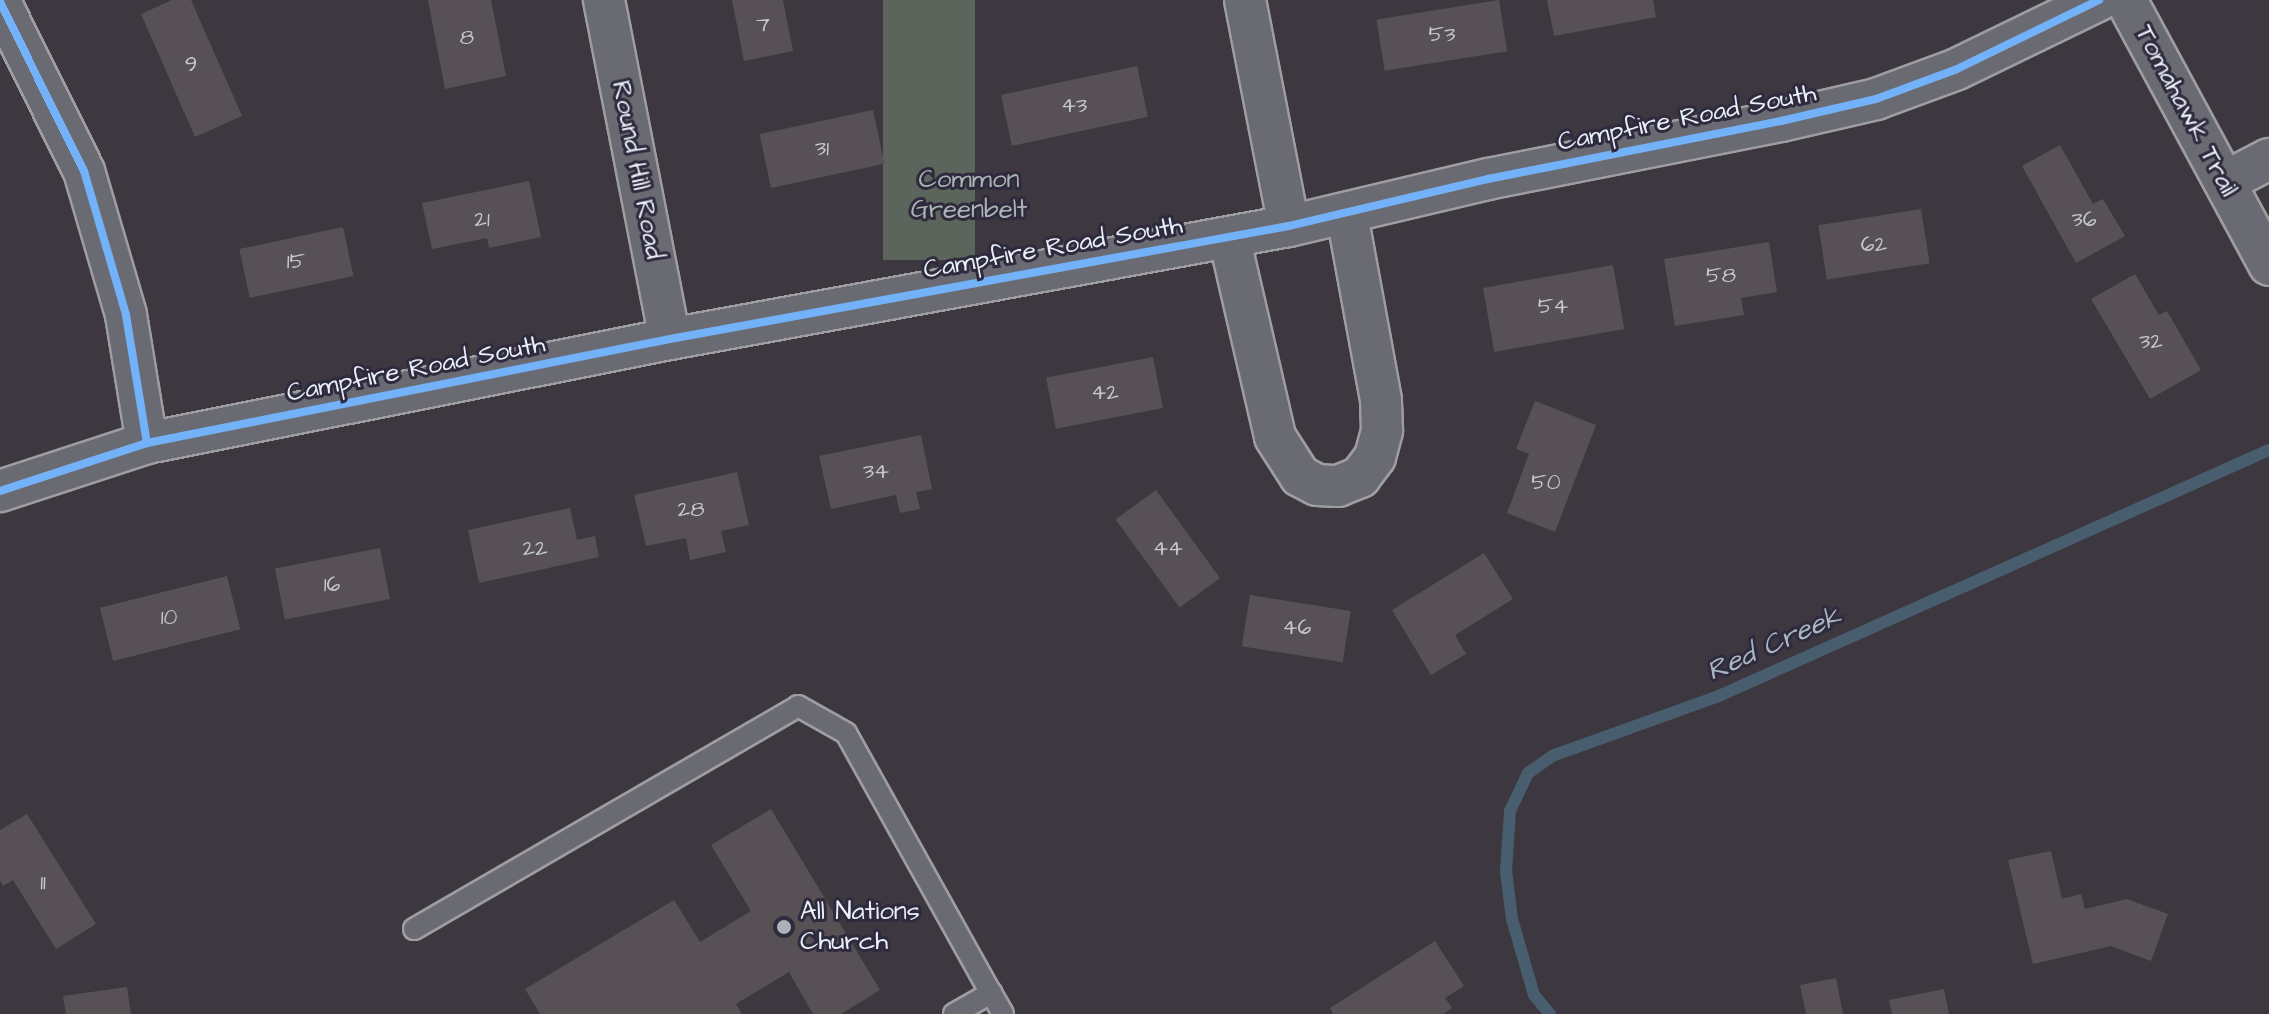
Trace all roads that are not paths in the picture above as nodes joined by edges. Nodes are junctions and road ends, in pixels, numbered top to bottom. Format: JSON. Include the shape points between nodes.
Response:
{"nodes":[{"id":1,"x":604,"y":0,"type":"edge"},
{"id":2,"x":1245,"y":0,"type":"edge"},
{"id":3,"x":2099,"y":0,"type":"edge"},
{"id":4,"x":2126,"y":0,"type":"edge"},
{"id":5,"x":0,"y":2,"type":"edge"},
{"id":6,"x":2269,"y":159,"type":"edge"},
{"id":7,"x":2225,"y":182,"type":"junction"},
{"id":8,"x":1347,"y":214,"type":"junction"},
{"id":9,"x":1289,"y":226,"type":"junction"},
{"id":10,"x":1229,"y":237,"type":"junction"},
{"id":11,"x":2269,"y":265,"type":"edge"},
{"id":12,"x":670,"y":339,"type":"junction"},
{"id":13,"x":147,"y":443,"type":"junction"},
{"id":14,"x":0,"y":491,"type":"edge"},
{"id":15,"x":414,"y":929,"type":"dead end"},
{"id":16,"x":991,"y":993,"type":"junction"},
{"id":17,"x":954,"y":1014,"type":"edge"},
{"id":18,"x":1003,"y":1014,"type":"edge"}],
"edges":[{"from":1,"to":12,"type":"street","name":"Round Hill Road"},
{"from":2,"to":9,"type":"street"},
{"from":3,"to":8,"type":"street","name":"Campfire Road South","via":[[1957,69],[1876,99],[1488,179]]},
{"from":4,"to":7,"type":"street","name":"Tomahawk Trail"},
{"from":5,"to":13,"type":"street","via":[[84,171],[126,315]]},
{"from":6,"to":7,"type":"street"},
{"from":7,"to":11,"type":"street","name":"Tomahawk Trail"},
{"from":8,"to":9,"type":"street","name":"Campfire Road South"},
{"from":8,"to":10,"type":"street","via":[[1382,430],[1360,477],[1338,486],[1317,485],[1300,476],[1275,437]]},
{"from":9,"to":10,"type":"street","name":"Campfire Road South"},
{"from":10,"to":12,"type":"street","name":"Campfire Road South"},
{"from":12,"to":13,"type":"street","name":"Campfire Road South"},
{"from":13,"to":14,"type":"street","name":"Campfire Road South"},
{"from":15,"to":16,"type":"lane","via":[[798,706],[846,733]]},
{"from":16,"to":17,"type":"lane"},
{"from":16,"to":18,"type":"lane"}]}
